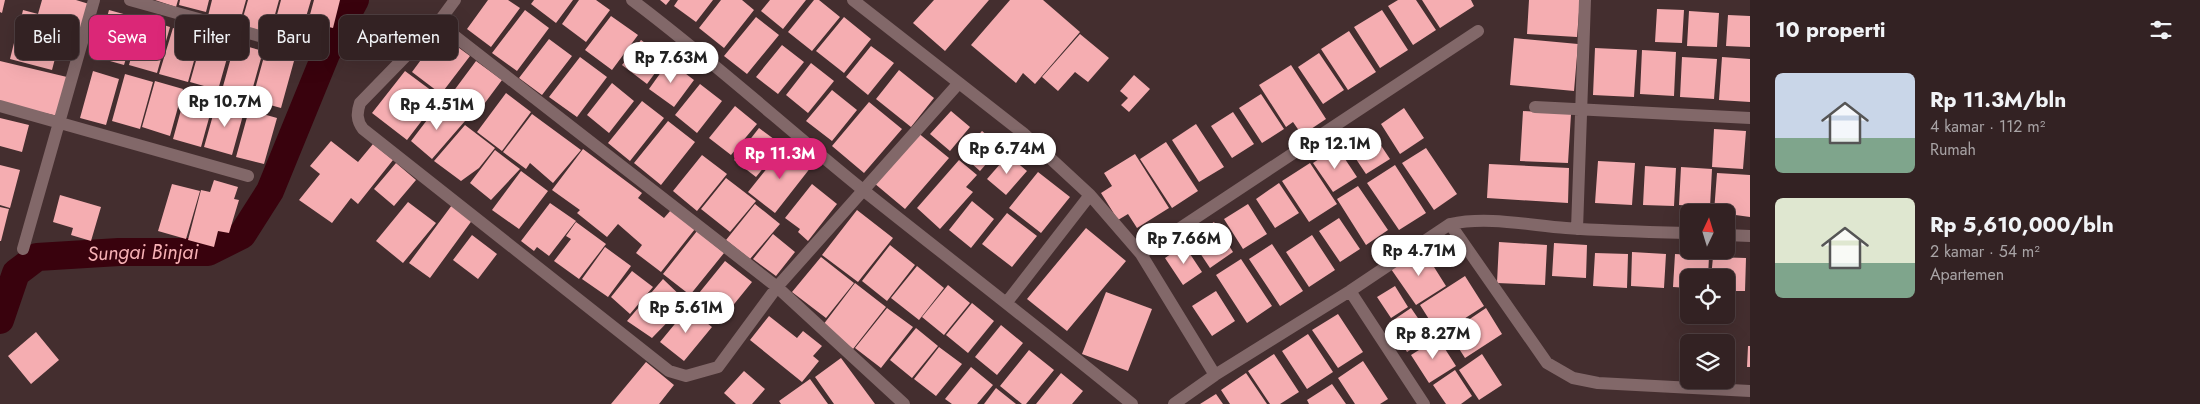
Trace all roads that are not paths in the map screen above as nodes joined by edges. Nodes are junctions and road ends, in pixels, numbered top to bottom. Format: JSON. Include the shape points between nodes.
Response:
{"nodes":[{"id":1,"x":94,"y":0,"type":"edge"},
{"id":2,"x":130,"y":0,"type":"edge"},
{"id":3,"x":455,"y":0,"type":"edge"},
{"id":4,"x":632,"y":0,"type":"edge"},
{"id":5,"x":853,"y":0,"type":"edge"},
{"id":6,"x":1585,"y":0,"type":"edge"},
{"id":7,"x":444,"y":15,"type":"edge"},
{"id":8,"x":1478,"y":31,"type":"dead end"},
{"id":9,"x":259,"y":37,"type":"edge"},
{"id":10,"x":458,"y":39,"type":"edge"},
{"id":11,"x":402,"y":60,"type":"edge"},
{"id":12,"x":958,"y":84,"type":"junction"},
{"id":13,"x":0,"y":106,"type":"edge"},
{"id":14,"x":1535,"y":107,"type":"dead end"},
{"id":15,"x":1582,"y":108,"type":"junction"},
{"id":16,"x":1750,"y":118,"type":"edge"},
{"id":17,"x":59,"y":121,"type":"junction"},
{"id":18,"x":248,"y":176,"type":"dead end"},
{"id":19,"x":862,"y":189,"type":"junction"},
{"id":20,"x":1090,"y":195,"type":"junction"},
{"id":21,"x":1450,"y":224,"type":"junction"},
{"id":22,"x":1576,"y":228,"type":"junction"},
{"id":23,"x":1680,"y":233,"type":"edge"},
{"id":24,"x":1735,"y":235,"type":"edge"},
{"id":25,"x":1750,"y":236,"type":"edge"},
{"id":26,"x":23,"y":249,"type":"dead end"},
{"id":27,"x":1141,"y":254,"type":"junction"},
{"id":28,"x":777,"y":287,"type":"junction"},
{"id":29,"x":1350,"y":290,"type":"junction"},
{"id":30,"x":1007,"y":302,"type":"junction"},
{"id":31,"x":1215,"y":375,"type":"junction"},
{"id":32,"x":1750,"y":391,"type":"edge"},
{"id":33,"x":1419,"y":402,"type":"edge"},
{"id":34,"x":904,"y":404,"type":"edge"},
{"id":35,"x":1132,"y":404,"type":"edge"},
{"id":36,"x":1174,"y":404,"type":"edge"}],
"edges":[{"from":1,"to":17,"type":"street"},
{"from":2,"to":9,"type":"street"},
{"from":3,"to":7,"type":"street"},
{"from":4,"to":19,"type":"street"},
{"from":5,"to":12,"type":"street"},
{"from":6,"to":15,"type":"street"},
{"from":8,"to":27,"type":"street"},
{"from":10,"to":28,"type":"street"},
{"from":11,"to":28,"type":"street","via":[[360,103],[358,122],[370,135],[669,371],[686,376],[718,367]]},
{"from":12,"to":19,"type":"street"},
{"from":12,"to":20,"type":"street","via":[[1023,133]]},
{"from":13,"to":17,"type":"street"},
{"from":14,"to":15,"type":"street"},
{"from":15,"to":16,"type":"street"},
{"from":15,"to":22,"type":"street"},
{"from":17,"to":18,"type":"street"},
{"from":17,"to":26,"type":"street"},
{"from":19,"to":28,"type":"street"},
{"from":19,"to":30,"type":"street"},
{"from":20,"to":27,"type":"street"},
{"from":20,"to":30,"type":"street"},
{"from":21,"to":22,"type":"street","via":[[1486,221]]},
{"from":21,"to":29,"type":"street"},
{"from":21,"to":32,"type":"street","via":[[1548,363],[1560,372],[1598,384]]},
{"from":22,"to":23,"type":"street"},
{"from":24,"to":25,"type":"street"},
{"from":27,"to":31,"type":"street"},
{"from":28,"to":34,"type":"street"},
{"from":29,"to":31,"type":"street"},
{"from":29,"to":33,"type":"street"},
{"from":30,"to":35,"type":"street"},
{"from":31,"to":36,"type":"street"}]}
